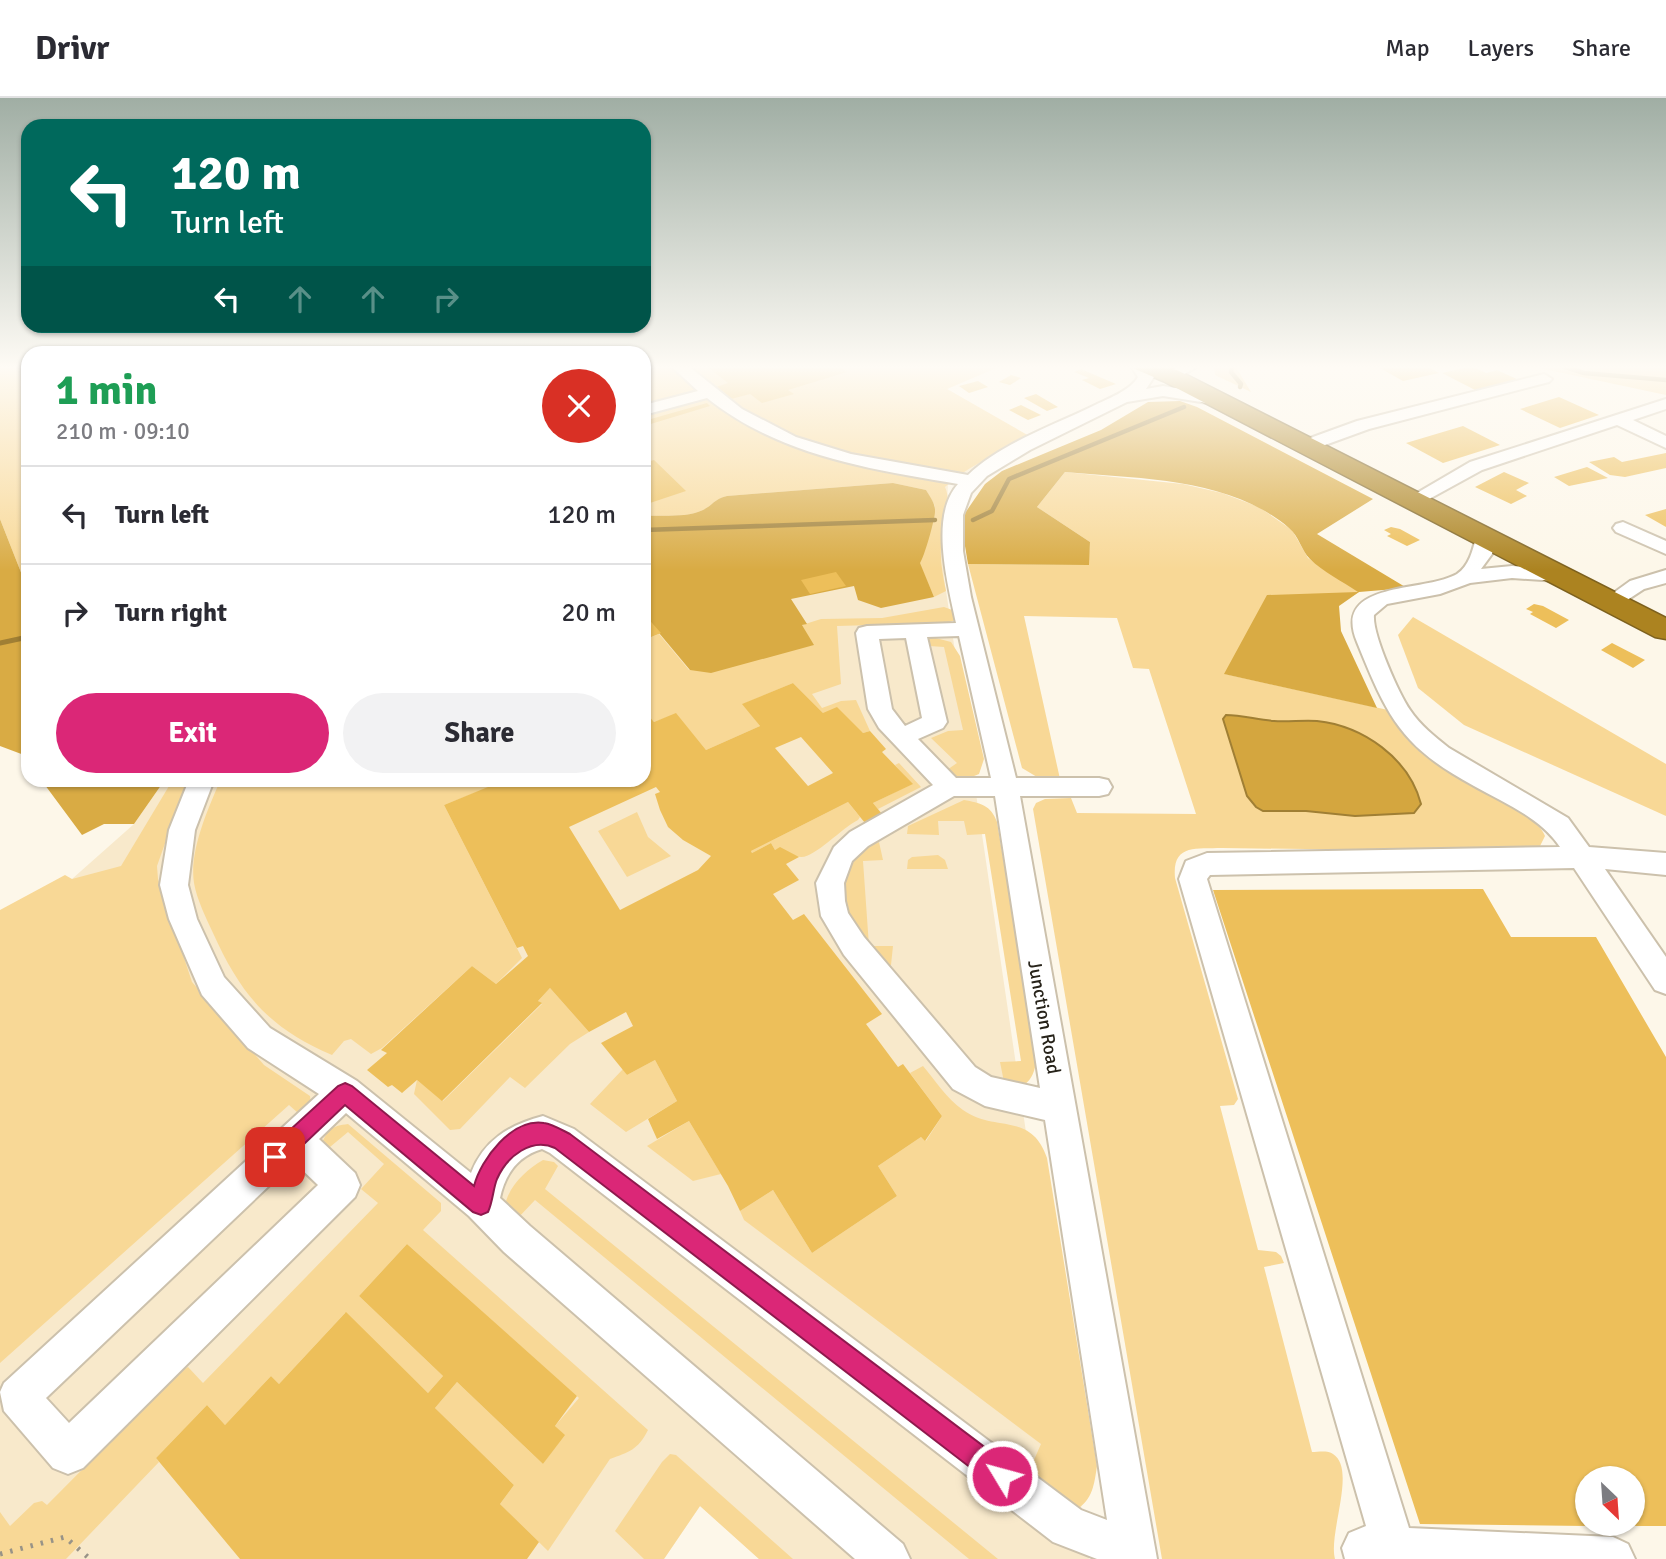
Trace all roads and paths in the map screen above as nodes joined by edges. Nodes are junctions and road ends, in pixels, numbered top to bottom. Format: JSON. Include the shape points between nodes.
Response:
{"nodes":[{"id":1,"x":778,"y":433,"type":"edge"},
{"id":2,"x":1050,"y":433,"type":"edge"},
{"id":3,"x":1285,"y":433,"type":"edge"},
{"id":4,"x":1341,"y":433,"type":"edge"},
{"id":5,"x":1575,"y":433,"type":"edge"},
{"id":6,"x":1646,"y":433,"type":"edge"},
{"id":7,"x":1666,"y":443,"type":"edge"},
{"id":8,"x":1308,"y":445,"type":"junction"},
{"id":9,"x":970,"y":481,"type":"junction"},
{"id":10,"x":1414,"y":500,"type":"junction"},
{"id":11,"x":1623,"y":528,"type":"dead end"},
{"id":12,"x":1486,"y":537,"type":"junction"},
{"id":13,"x":1666,"y":548,"type":"edge"},
{"id":14,"x":1558,"y":575,"type":"junction"},
{"id":15,"x":1666,"y":576,"type":"edge"},
{"id":16,"x":1466,"y":578,"type":"junction"},
{"id":17,"x":1666,"y":589,"type":"edge"},
{"id":18,"x":1620,"y":606,"type":"junction"},
{"id":19,"x":969,"y":629,"type":"junction"},
{"id":20,"x":915,"y":631,"type":"junction"},
{"id":21,"x":1666,"y":631,"type":"edge"},
{"id":22,"x":902,"y":737,"type":"junction"},
{"id":23,"x":199,"y":787,"type":"edge"},
{"id":24,"x":950,"y":787,"type":"junction"},
{"id":25,"x":1006,"y":788,"type":"junction"},
{"id":26,"x":1099,"y":788,"type":"dead end"},
{"id":27,"x":1583,"y":857,"type":"junction"},
{"id":28,"x":1666,"y":864,"type":"edge"},
{"id":29,"x":1666,"y":981,"type":"edge"},
{"id":30,"x":345,"y":1092,"type":"junction"},
{"id":31,"x":1060,"y":1108,"type":"junction"},
{"id":32,"x":295,"y":1139,"type":"junction"},
{"id":33,"x":481,"y":1205,"type":"junction"},
{"id":34,"x":0,"y":1553,"type":"edge"},
{"id":35,"x":1380,"y":1554,"type":"edge"},
{"id":36,"x":1135,"y":1555,"type":"edge"},
{"id":37,"x":90,"y":1559,"type":"edge"},
{"id":38,"x":888,"y":1559,"type":"edge"},
{"id":39,"x":1613,"y":1559,"type":"edge"}],
"edges":[{"from":1,"to":9,"type":"street","via":[[843,458]]},
{"from":2,"to":9,"type":"street","via":[[993,463]]},
{"from":3,"to":8,"type":"highway"},
{"from":4,"to":8,"type":"street"},
{"from":5,"to":10,"type":"street","via":[[1476,466]]},
{"from":6,"to":7,"type":"street"},
{"from":8,"to":10,"type":"highway"},
{"from":9,"to":19,"type":"street","name":"Junction Road","via":[[957,503],[953,532]]},
{"from":10,"to":12,"type":"highway"},
{"from":11,"to":13,"type":"street"},
{"from":12,"to":14,"type":"highway"},
{"from":12,"to":16,"type":"street","via":[[1482,554]]},
{"from":14,"to":16,"type":"street","via":[[1512,572]]},
{"from":14,"to":18,"type":"highway"},
{"from":15,"to":18,"type":"street","via":[[1637,586]]},
{"from":16,"to":27,"type":"street","via":[[1371,603],[1363,614],[1363,629],[1397,708],[1420,737],[1472,775],[1541,811],[1559,825]]},
{"from":17,"to":18,"type":"street"},
{"from":18,"to":21,"type":"highway"},
{"from":19,"to":20,"type":"street"},
{"from":19,"to":25,"type":"street","name":"Junction Road"},
{"from":20,"to":22,"type":"street","via":[[935,723]]},
{"from":20,"to":22,"type":"street","via":[[867,633],[880,709]]},
{"from":22,"to":24,"type":"street"},
{"from":23,"to":30,"type":"street","via":[[182,830],[174,885],[198,953],[214,986],[260,1038]]},
{"from":24,"to":25,"type":"street"},
{"from":24,"to":31,"type":"street","via":[[859,839],[843,854],[831,883],[835,916],[854,946],[964,1078],[985,1091]]},
{"from":25,"to":26,"type":"street"},
{"from":25,"to":31,"type":"street","name":"Junction Road"},
{"from":27,"to":28,"type":"street"},
{"from":27,"to":29,"type":"street"},
{"from":27,"to":35,"type":"street","via":[[1207,864],[1196,869],[1193,879]]},
{"from":30,"to":32,"type":"street"},
{"from":30,"to":33,"type":"street"},
{"from":31,"to":36,"type":"street","name":"Junction Road"},
{"from":32,"to":32,"type":"street","via":[[18,1397],[68,1452],[343,1185]]},
{"from":33,"to":36,"type":"street","via":[[488,1173],[508,1147],[543,1132],[562,1141],[1068,1527]]},
{"from":33,"to":38,"type":"street"},
{"from":34,"to":37,"type":"path","via":[[65,1537]]},
{"from":35,"to":39,"type":"street"}]}
